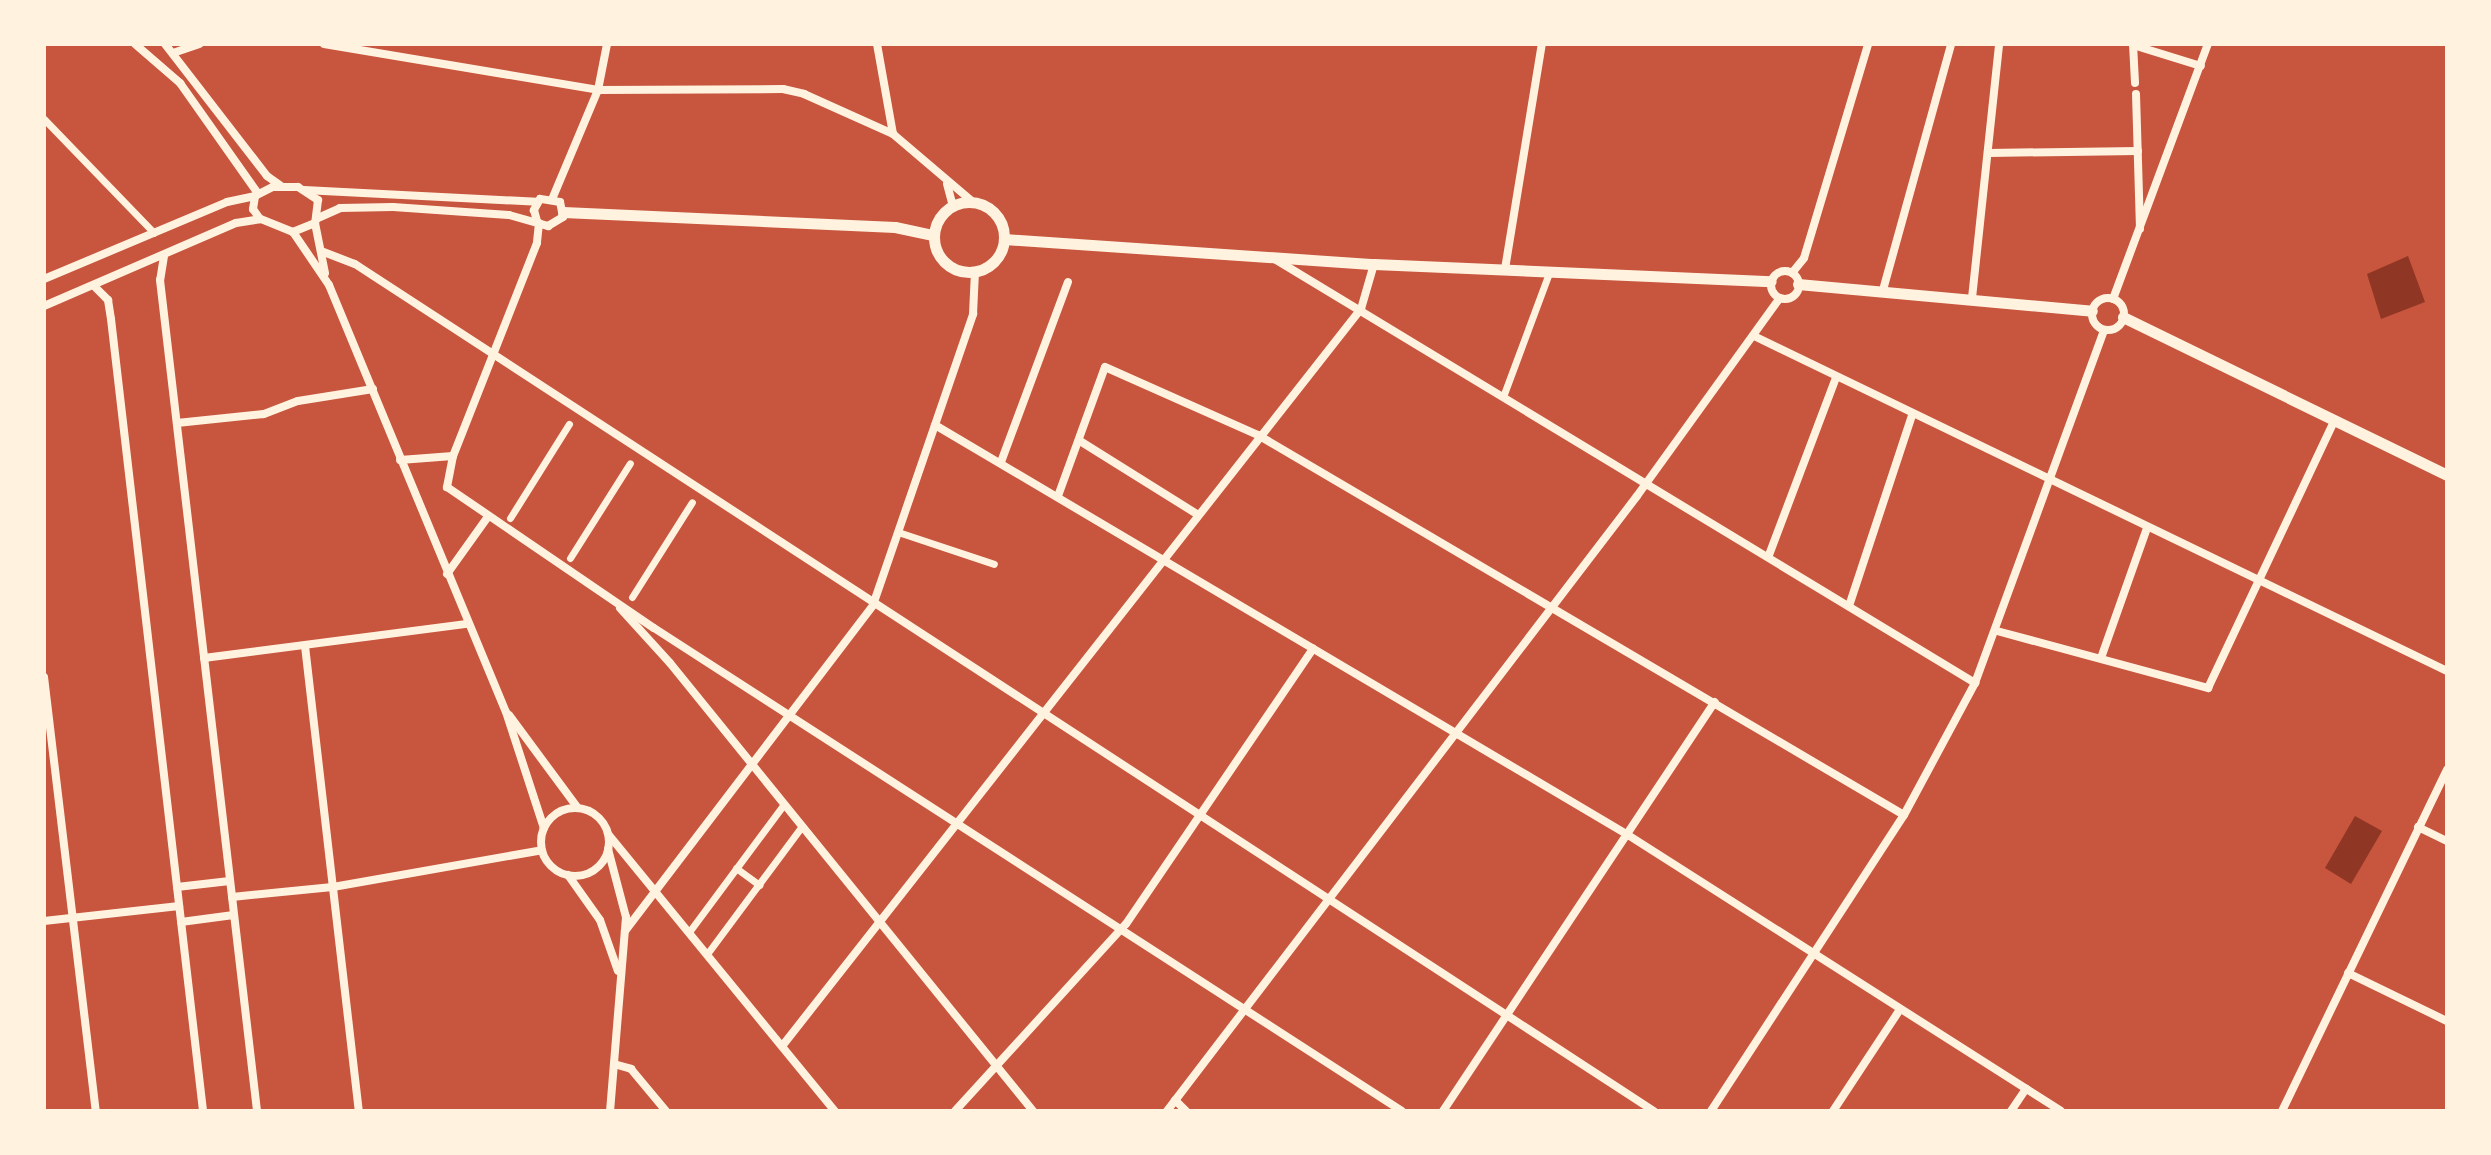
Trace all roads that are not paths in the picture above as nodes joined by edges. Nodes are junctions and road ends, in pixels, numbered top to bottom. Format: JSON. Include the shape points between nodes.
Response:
{"nodes":[{"id":1,"x":135,"y":44,"type":"edge"},
{"id":2,"x":165,"y":44,"type":"edge"},
{"id":3,"x":199,"y":44,"type":"edge"},
{"id":4,"x":324,"y":44,"type":"edge"},
{"id":5,"x":607,"y":44,"type":"edge"},
{"id":6,"x":877,"y":44,"type":"edge"},
{"id":7,"x":1542,"y":44,"type":"edge"},
{"id":8,"x":1868,"y":44,"type":"edge"},
{"id":9,"x":1951,"y":44,"type":"edge"},
{"id":10,"x":1999,"y":44,"type":"edge"},
{"id":11,"x":2133,"y":44,"type":"edge"},
{"id":12,"x":2208,"y":44,"type":"edge"},
{"id":13,"x":173,"y":53,"type":"junction"},
{"id":14,"x":2201,"y":66,"type":"junction"},
{"id":15,"x":2135,"y":83,"type":"dead end"},
{"id":16,"x":598,"y":90,"type":"junction"},
{"id":17,"x":2136,"y":94,"type":"dead end"},
{"id":18,"x":44,"y":119,"type":"edge"},
{"id":19,"x":893,"y":134,"type":"junction"},
{"id":20,"x":2138,"y":151,"type":"junction"},
{"id":21,"x":1989,"y":153,"type":"junction"},
{"id":22,"x":945,"y":180,"type":"junction"},
{"id":23,"x":280,"y":185,"type":"junction"},
{"id":24,"x":304,"y":190,"type":"junction"},
{"id":25,"x":256,"y":194,"type":"junction"},
{"id":26,"x":553,"y":197,"type":"junction"},
{"id":27,"x":537,"y":202,"type":"junction"},
{"id":28,"x":973,"y":202,"type":"junction"},
{"id":29,"x":953,"y":206,"type":"junction"},
{"id":30,"x":563,"y":212,"type":"junction"},
{"id":31,"x":260,"y":219,"type":"junction"},
{"id":32,"x":316,"y":220,"type":"junction"},
{"id":33,"x":538,"y":222,"type":"junction"},
{"id":34,"x":293,"y":232,"type":"junction"},
{"id":35,"x":154,"y":233,"type":"junction"},
{"id":36,"x":934,"y":235,"type":"junction"},
{"id":37,"x":2140,"y":236,"type":"junction"},
{"id":38,"x":1004,"y":239,"type":"junction"},
{"id":39,"x":321,"y":251,"type":"junction"},
{"id":40,"x":1265,"y":253,"type":"junction"},
{"id":41,"x":164,"y":256,"type":"junction"},
{"id":42,"x":1374,"y":264,"type":"junction"},
{"id":43,"x":1505,"y":269,"type":"junction"},
{"id":44,"x":1550,"y":270,"type":"junction"},
{"id":45,"x":975,"y":272,"type":"junction"},
{"id":46,"x":326,"y":277,"type":"junction"},
{"id":47,"x":44,"y":279,"type":"edge"},
{"id":48,"x":1795,"y":279,"type":"junction"},
{"id":49,"x":1771,"y":281,"type":"junction"},
{"id":50,"x":1068,"y":282,"type":"dead end"},
{"id":51,"x":94,"y":286,"type":"junction"},
{"id":52,"x":1883,"y":290,"type":"junction"},
{"id":53,"x":1780,"y":298,"type":"junction"},
{"id":54,"x":1972,"y":298,"type":"junction"},
{"id":55,"x":2113,"y":299,"type":"junction"},
{"id":56,"x":44,"y":306,"type":"edge"},
{"id":57,"x":1361,"y":309,"type":"junction"},
{"id":58,"x":2092,"y":311,"type":"junction"},
{"id":59,"x":2123,"y":317,"type":"junction"},
{"id":60,"x":2104,"y":330,"type":"junction"},
{"id":61,"x":1754,"y":336,"type":"junction"},
{"id":62,"x":492,"y":357,"type":"junction"},
{"id":63,"x":1836,"y":378,"type":"junction"},
{"id":64,"x":373,"y":389,"type":"junction"},
{"id":65,"x":1504,"y":394,"type":"junction"},
{"id":66,"x":1912,"y":416,"type":"junction"},
{"id":67,"x":2334,"y":421,"type":"junction"},
{"id":68,"x":177,"y":423,"type":"junction"},
{"id":69,"x":569,"y":424,"type":"dead end"},
{"id":70,"x":935,"y":425,"type":"junction"},
{"id":71,"x":1258,"y":435,"type":"junction"},
{"id":72,"x":1080,"y":441,"type":"junction"},
{"id":73,"x":453,"y":456,"type":"junction"},
{"id":74,"x":400,"y":460,"type":"junction"},
{"id":75,"x":1001,"y":462,"type":"junction"},
{"id":76,"x":630,"y":463,"type":"dead end"},
{"id":77,"x":2447,"y":475,"type":"edge"},
{"id":78,"x":2047,"y":480,"type":"junction"},
{"id":79,"x":1647,"y":483,"type":"junction"},
{"id":80,"x":1058,"y":496,"type":"junction"},
{"id":81,"x":692,"y":502,"type":"dead end"},
{"id":82,"x":1197,"y":514,"type":"junction"},
{"id":83,"x":487,"y":518,"type":"junction"},
{"id":84,"x":510,"y":518,"type":"dead end"},
{"id":85,"x":2147,"y":528,"type":"junction"},
{"id":86,"x":898,"y":532,"type":"junction"},
{"id":87,"x":1769,"y":555,"type":"junction"},
{"id":88,"x":570,"y":558,"type":"dead end"},
{"id":89,"x":1163,"y":559,"type":"junction"},
{"id":90,"x":994,"y":564,"type":"dead end"},
{"id":91,"x":447,"y":574,"type":"junction"},
{"id":92,"x":2255,"y":580,"type":"junction"},
{"id":93,"x":632,"y":597,"type":"dead end"},
{"id":94,"x":612,"y":600,"type":"junction"},
{"id":95,"x":873,"y":605,"type":"junction"},
{"id":96,"x":1849,"y":606,"type":"junction"},
{"id":97,"x":1553,"y":607,"type":"junction"},
{"id":98,"x":467,"y":624,"type":"junction"},
{"id":99,"x":1997,"y":631,"type":"junction"},
{"id":100,"x":305,"y":646,"type":"junction"},
{"id":101,"x":1313,"y":649,"type":"junction"},
{"id":102,"x":204,"y":658,"type":"junction"},
{"id":103,"x":2101,"y":658,"type":"junction"},
{"id":104,"x":2447,"y":671,"type":"edge"},
{"id":105,"x":44,"y":677,"type":"edge"},
{"id":106,"x":1975,"y":683,"type":"junction"},
{"id":107,"x":1715,"y":702,"type":"junction"},
{"id":108,"x":506,"y":712,"type":"junction"},
{"id":109,"x":1043,"y":713,"type":"junction"},
{"id":110,"x":791,"y":715,"type":"junction"},
{"id":111,"x":1455,"y":736,"type":"junction"},
{"id":112,"x":752,"y":766,"type":"junction"},
{"id":113,"x":2447,"y":770,"type":"edge"},
{"id":114,"x":784,"y":804,"type":"junction"},
{"id":115,"x":577,"y":807,"type":"junction"},
{"id":116,"x":1199,"y":813,"type":"junction"},
{"id":117,"x":1904,"y":815,"type":"junction"},
{"id":118,"x":957,"y":822,"type":"junction"},
{"id":119,"x":802,"y":826,"type":"junction"},
{"id":120,"x":2418,"y":827,"type":"junction"},
{"id":121,"x":544,"y":828,"type":"junction"},
{"id":122,"x":608,"y":834,"type":"junction"},
{"id":123,"x":1628,"y":835,"type":"junction"},
{"id":124,"x":2447,"y":841,"type":"edge"},
{"id":125,"x":608,"y":849,"type":"junction"},
{"id":126,"x":542,"y":850,"type":"junction"},
{"id":127,"x":736,"y":868,"type":"junction"},
{"id":128,"x":568,"y":875,"type":"junction"},
{"id":129,"x":230,"y":881,"type":"junction"},
{"id":130,"x":759,"y":885,"type":"junction"},
{"id":131,"x":177,"y":887,"type":"junction"},
{"id":132,"x":333,"y":887,"type":"junction"},
{"id":133,"x":654,"y":891,"type":"junction"},
{"id":134,"x":232,"y":897,"type":"junction"},
{"id":135,"x":1330,"y":900,"type":"junction"},
{"id":136,"x":179,"y":906,"type":"junction"},
{"id":137,"x":234,"y":915,"type":"junction"},
{"id":138,"x":75,"y":918,"type":"junction"},
{"id":139,"x":44,"y":921,"type":"edge"},
{"id":140,"x":880,"y":921,"type":"junction"},
{"id":141,"x":181,"y":922,"type":"junction"},
{"id":142,"x":1120,"y":930,"type":"junction"},
{"id":143,"x":625,"y":931,"type":"junction"},
{"id":144,"x":689,"y":932,"type":"junction"},
{"id":145,"x":707,"y":954,"type":"junction"},
{"id":146,"x":1815,"y":958,"type":"junction"},
{"id":147,"x":2348,"y":973,"type":"junction"},
{"id":148,"x":619,"y":976,"type":"junction"},
{"id":149,"x":1244,"y":1011,"type":"junction"},
{"id":150,"x":1899,"y":1011,"type":"junction"},
{"id":151,"x":1508,"y":1016,"type":"junction"},
{"id":152,"x":2447,"y":1021,"type":"edge"},
{"id":153,"x":783,"y":1045,"type":"junction"},
{"id":154,"x":614,"y":1064,"type":"junction"},
{"id":155,"x":997,"y":1066,"type":"junction"},
{"id":156,"x":2026,"y":1089,"type":"junction"},
{"id":157,"x":1175,"y":1100,"type":"junction"},
{"id":158,"x":2285,"y":1110,"type":"edge"},
{"id":159,"x":96,"y":1111,"type":"edge"},
{"id":160,"x":203,"y":1111,"type":"edge"},
{"id":161,"x":257,"y":1111,"type":"edge"},
{"id":162,"x":359,"y":1111,"type":"edge"},
{"id":163,"x":610,"y":1111,"type":"edge"},
{"id":164,"x":666,"y":1111,"type":"edge"},
{"id":165,"x":835,"y":1111,"type":"edge"},
{"id":166,"x":955,"y":1111,"type":"edge"},
{"id":167,"x":1033,"y":1111,"type":"edge"},
{"id":168,"x":1167,"y":1111,"type":"edge"},
{"id":169,"x":1186,"y":1111,"type":"edge"},
{"id":170,"x":1402,"y":1111,"type":"edge"},
{"id":171,"x":1443,"y":1111,"type":"edge"},
{"id":172,"x":1654,"y":1111,"type":"edge"},
{"id":173,"x":1711,"y":1111,"type":"edge"},
{"id":174,"x":1833,"y":1111,"type":"edge"},
{"id":175,"x":2011,"y":1111,"type":"edge"},
{"id":176,"x":2061,"y":1111,"type":"edge"}],
"edges":[{"from":1,"to":25,"type":"street","via":[[180,83]]},
{"from":2,"to":13,"type":"street"},
{"from":3,"to":13,"type":"street"},
{"from":4,"to":16,"type":"street"},
{"from":5,"to":16,"type":"street"},
{"from":6,"to":19,"type":"street"},
{"from":7,"to":43,"type":"street"},
{"from":8,"to":48,"type":"street"},
{"from":9,"to":52,"type":"street"},
{"from":10,"to":21,"type":"street"},
{"from":11,"to":14,"type":"street"},
{"from":11,"to":15,"type":"street"},
{"from":12,"to":14,"type":"street"},
{"from":13,"to":23,"type":"street","via":[[267,176]]},
{"from":14,"to":37,"type":"street"},
{"from":16,"to":19,"type":"street","via":[[783,89]]},
{"from":16,"to":26,"type":"street"},
{"from":17,"to":20,"type":"street"},
{"from":18,"to":35,"type":"street"},
{"from":19,"to":22,"type":"street"},
{"from":20,"to":21,"type":"street"},
{"from":20,"to":37,"type":"street"},
{"from":21,"to":54,"type":"street"},
{"from":22,"to":28,"type":"street"},
{"from":22,"to":29,"type":"street"},
{"from":23,"to":24,"type":"street"},
{"from":23,"to":25,"type":"street"},
{"from":24,"to":27,"type":"street"},
{"from":24,"to":32,"type":"street","via":[[318,200]]},
{"from":25,"to":31,"type":"street","via":[[253,209]]},
{"from":25,"to":35,"type":"street"},
{"from":26,"to":27,"type":"street"},
{"from":26,"to":30,"type":"street"},
{"from":27,"to":33,"type":"street"},
{"from":28,"to":29,"type":"street"},
{"from":28,"to":38,"type":"street","via":[[992,210]]},
{"from":29,"to":36,"type":"street","via":[[940,218]]},
{"from":30,"to":33,"type":"street","via":[[557,224]]},
{"from":30,"to":36,"type":"street","via":[[895,227]]},
{"from":31,"to":34,"type":"street"},
{"from":31,"to":41,"type":"street","via":[[236,223]]},
{"from":32,"to":33,"type":"street","via":[[340,208],[393,207]]},
{"from":32,"to":34,"type":"street"},
{"from":32,"to":39,"type":"street"},
{"from":33,"to":62,"type":"street","via":[[537,243]]},
{"from":34,"to":46,"type":"street"},
{"from":35,"to":47,"type":"street"},
{"from":36,"to":45,"type":"street","via":[[946,263]]},
{"from":37,"to":55,"type":"street"},
{"from":38,"to":40,"type":"street"},
{"from":38,"to":45,"type":"street","via":[[995,260]]},
{"from":39,"to":46,"type":"street"},
{"from":39,"to":62,"type":"street","via":[[355,264]]},
{"from":40,"to":42,"type":"street"},
{"from":40,"to":57,"type":"street"},
{"from":41,"to":51,"type":"street"},
{"from":41,"to":68,"type":"street","via":[[160,280]]},
{"from":42,"to":43,"type":"street"},
{"from":42,"to":57,"type":"street"},
{"from":43,"to":44,"type":"street"},
{"from":44,"to":49,"type":"street"},
{"from":44,"to":65,"type":"street"},
{"from":45,"to":70,"type":"street","via":[[973,314]]},
{"from":46,"to":64,"type":"street"},
{"from":48,"to":49,"type":"street","via":[[1780,272]]},
{"from":48,"to":52,"type":"street"},
{"from":48,"to":53,"type":"street","via":[[1793,296]]},
{"from":49,"to":53,"type":"street"},
{"from":50,"to":75,"type":"street"},
{"from":51,"to":56,"type":"street"},
{"from":51,"to":131,"type":"street","via":[[109,306]]},
{"from":52,"to":54,"type":"street"},
{"from":53,"to":61,"type":"street"},
{"from":54,"to":58,"type":"street"},
{"from":55,"to":58,"type":"street","via":[[2103,299]]},
{"from":55,"to":59,"type":"street"},
{"from":57,"to":65,"type":"street"},
{"from":57,"to":71,"type":"street"},
{"from":58,"to":60,"type":"street","via":[[2095,325]]},
{"from":59,"to":60,"type":"street","via":[[2119,326]]},
{"from":59,"to":67,"type":"street"},
{"from":60,"to":78,"type":"street"},
{"from":61,"to":63,"type":"street"},
{"from":61,"to":79,"type":"street"},
{"from":62,"to":73,"type":"street"},
{"from":62,"to":95,"type":"street"},
{"from":63,"to":66,"type":"street"},
{"from":63,"to":87,"type":"street"},
{"from":64,"to":68,"type":"street","via":[[298,401],[264,414]]},
{"from":64,"to":74,"type":"street"},
{"from":65,"to":79,"type":"street"},
{"from":66,"to":78,"type":"street"},
{"from":66,"to":96,"type":"street"},
{"from":67,"to":77,"type":"street"},
{"from":67,"to":92,"type":"street"},
{"from":68,"to":102,"type":"street"},
{"from":69,"to":84,"type":"street"},
{"from":70,"to":75,"type":"street"},
{"from":70,"to":86,"type":"street"},
{"from":71,"to":72,"type":"street","via":[[1105,367]]},
{"from":71,"to":82,"type":"street"},
{"from":71,"to":97,"type":"street"},
{"from":72,"to":80,"type":"street"},
{"from":72,"to":82,"type":"street"},
{"from":73,"to":74,"type":"street"},
{"from":73,"to":83,"type":"street","via":[[447,487]]},
{"from":74,"to":91,"type":"street"},
{"from":75,"to":80,"type":"street"},
{"from":76,"to":88,"type":"street"},
{"from":78,"to":85,"type":"street"},
{"from":78,"to":99,"type":"street"},
{"from":79,"to":87,"type":"street"},
{"from":79,"to":97,"type":"street"},
{"from":80,"to":89,"type":"street"},
{"from":81,"to":93,"type":"street"},
{"from":82,"to":89,"type":"street"},
{"from":83,"to":91,"type":"street"},
{"from":83,"to":94,"type":"street"},
{"from":85,"to":92,"type":"street"},
{"from":85,"to":103,"type":"street"},
{"from":86,"to":90,"type":"street"},
{"from":86,"to":95,"type":"street"},
{"from":87,"to":96,"type":"street"},
{"from":89,"to":101,"type":"street"},
{"from":89,"to":109,"type":"street"},
{"from":91,"to":98,"type":"street"},
{"from":92,"to":103,"type":"street","via":[[2208,688]]},
{"from":92,"to":104,"type":"street"},
{"from":94,"to":110,"type":"street"},
{"from":94,"to":112,"type":"street"},
{"from":95,"to":109,"type":"street"},
{"from":95,"to":110,"type":"street"},
{"from":96,"to":106,"type":"street"},
{"from":97,"to":107,"type":"street"},
{"from":97,"to":111,"type":"street"},
{"from":98,"to":100,"type":"street"},
{"from":98,"to":108,"type":"street"},
{"from":99,"to":103,"type":"street"},
{"from":99,"to":106,"type":"street"},
{"from":100,"to":102,"type":"street"},
{"from":100,"to":132,"type":"street"},
{"from":101,"to":111,"type":"street"},
{"from":101,"to":116,"type":"street"},
{"from":102,"to":129,"type":"street"},
{"from":105,"to":138,"type":"street"},
{"from":106,"to":117,"type":"street"},
{"from":107,"to":117,"type":"street"},
{"from":107,"to":123,"type":"street"},
{"from":108,"to":115,"type":"street"},
{"from":108,"to":121,"type":"street"},
{"from":109,"to":116,"type":"street"},
{"from":109,"to":118,"type":"street"},
{"from":110,"to":112,"type":"street"},
{"from":110,"to":118,"type":"street"},
{"from":111,"to":123,"type":"street"},
{"from":111,"to":135,"type":"street"},
{"from":112,"to":114,"type":"street"},
{"from":112,"to":133,"type":"street"},
{"from":113,"to":120,"type":"street"},
{"from":114,"to":119,"type":"street"},
{"from":114,"to":127,"type":"street"},
{"from":115,"to":121,"type":"street","via":[[557,812]]},
{"from":115,"to":122,"type":"street","via":[[598,817]]},
{"from":116,"to":135,"type":"street"},
{"from":116,"to":142,"type":"street"},
{"from":117,"to":146,"type":"street"},
{"from":118,"to":140,"type":"street"},
{"from":118,"to":142,"type":"street"},
{"from":119,"to":130,"type":"street"},
{"from":119,"to":140,"type":"street"},
{"from":120,"to":124,"type":"street"},
{"from":120,"to":147,"type":"street"},
{"from":121,"to":126,"type":"street"},
{"from":122,"to":125,"type":"street"},
{"from":122,"to":133,"type":"street"},
{"from":123,"to":146,"type":"street","via":[[1804,943]]},
{"from":123,"to":151,"type":"street"},
{"from":125,"to":128,"type":"street","via":[[598,867]]},
{"from":125,"to":143,"type":"street","via":[[625,903]]},
{"from":126,"to":128,"type":"street","via":[[551,866]]},
{"from":126,"to":132,"type":"street"},
{"from":127,"to":130,"type":"street"},
{"from":127,"to":144,"type":"street"},
{"from":128,"to":148,"type":"street","via":[[600,920]]},
{"from":129,"to":131,"type":"street"},
{"from":129,"to":134,"type":"street"},
{"from":130,"to":145,"type":"street"},
{"from":131,"to":136,"type":"street"},
{"from":132,"to":134,"type":"street"},
{"from":132,"to":162,"type":"street"},
{"from":133,"to":143,"type":"street"},
{"from":133,"to":144,"type":"street"},
{"from":134,"to":137,"type":"street"},
{"from":135,"to":149,"type":"street"},
{"from":135,"to":151,"type":"street"},
{"from":136,"to":138,"type":"street"},
{"from":136,"to":141,"type":"street"},
{"from":137,"to":141,"type":"street"},
{"from":137,"to":161,"type":"street"},
{"from":138,"to":139,"type":"street"},
{"from":138,"to":159,"type":"street"},
{"from":140,"to":153,"type":"street"},
{"from":140,"to":155,"type":"street"},
{"from":141,"to":160,"type":"street"},
{"from":142,"to":149,"type":"street"},
{"from":142,"to":155,"type":"street"},
{"from":143,"to":148,"type":"street"},
{"from":144,"to":145,"type":"street"},
{"from":145,"to":153,"type":"street"},
{"from":146,"to":150,"type":"street"},
{"from":146,"to":173,"type":"street"},
{"from":147,"to":152,"type":"street"},
{"from":147,"to":158,"type":"street"},
{"from":148,"to":154,"type":"street"},
{"from":149,"to":157,"type":"street"},
{"from":149,"to":170,"type":"street"},
{"from":150,"to":156,"type":"street"},
{"from":150,"to":174,"type":"street"},
{"from":151,"to":171,"type":"street"},
{"from":151,"to":172,"type":"street"},
{"from":153,"to":165,"type":"street"},
{"from":154,"to":163,"type":"street"},
{"from":154,"to":164,"type":"street","via":[[631,1069]]},
{"from":155,"to":166,"type":"street"},
{"from":155,"to":167,"type":"street"},
{"from":156,"to":175,"type":"street"},
{"from":156,"to":176,"type":"street"},
{"from":157,"to":168,"type":"street"},
{"from":157,"to":169,"type":"street"}]}
